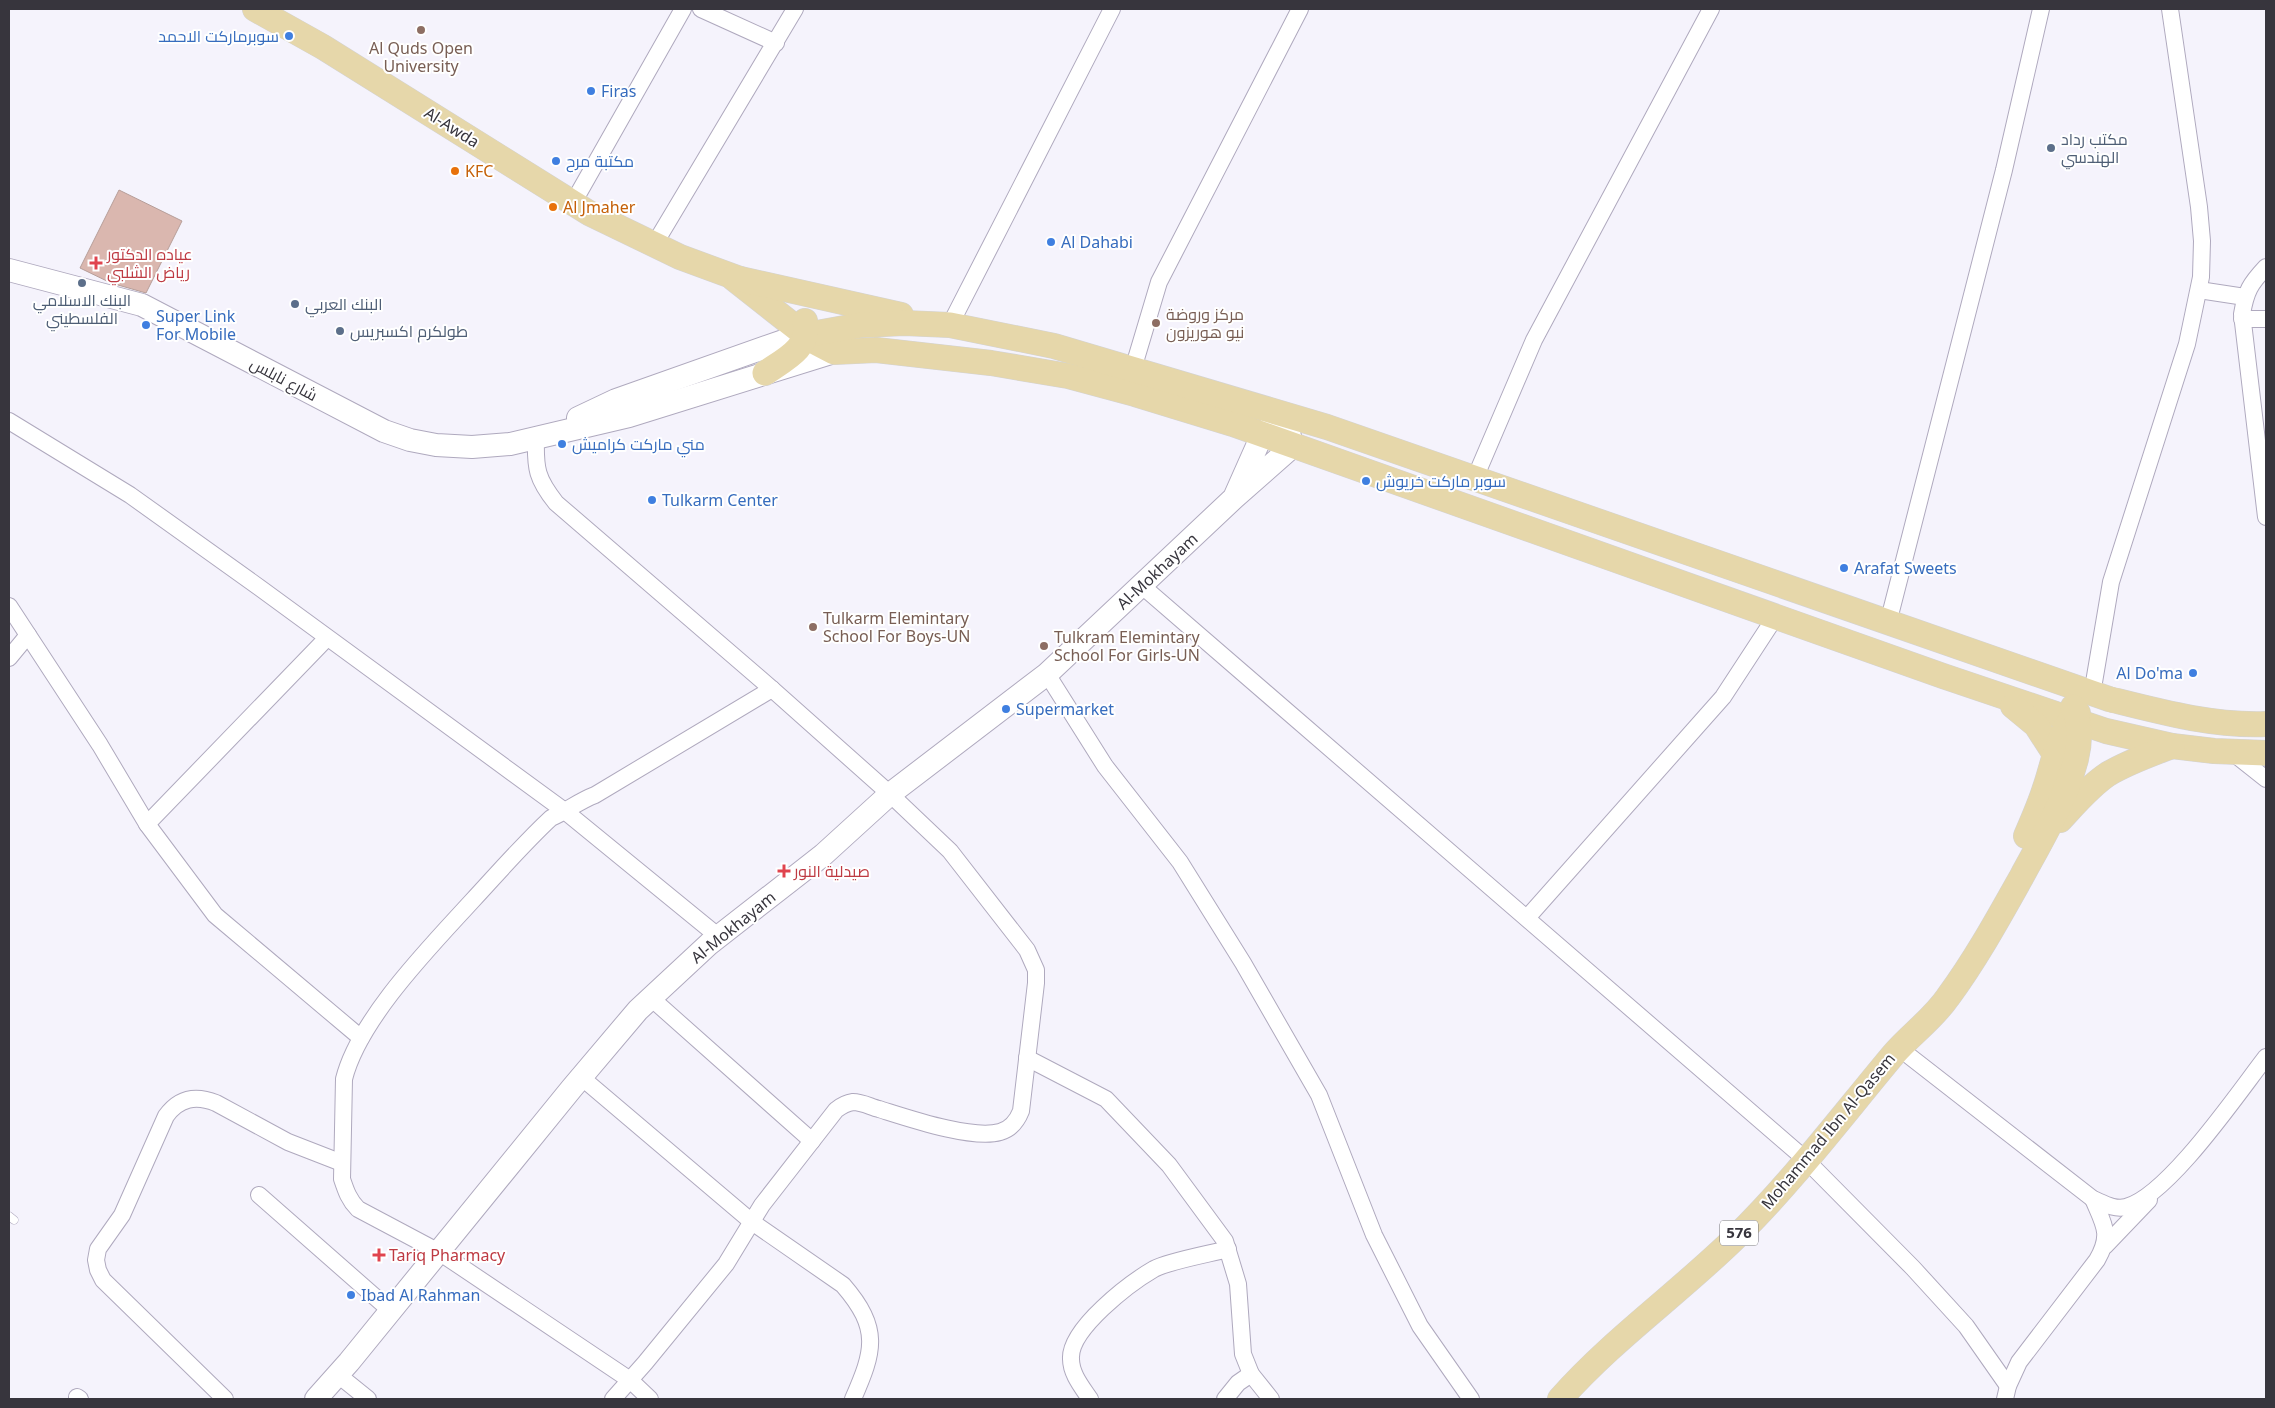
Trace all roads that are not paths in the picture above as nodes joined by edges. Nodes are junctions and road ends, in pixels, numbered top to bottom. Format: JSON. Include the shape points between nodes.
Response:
{"nodes":[{"id":1,"x":701,"y":9,"type":"edge"},
{"id":2,"x":795,"y":9,"type":"edge"},
{"id":3,"x":1112,"y":9,"type":"edge"},
{"id":4,"x":1300,"y":9,"type":"edge"},
{"id":5,"x":1711,"y":9,"type":"edge"},
{"id":6,"x":2040,"y":9,"type":"edge"},
{"id":7,"x":2170,"y":9,"type":"edge"},
{"id":8,"x":260,"y":10,"type":"edge"},
{"id":9,"x":677,"y":11,"type":"edge"},
{"id":10,"x":776,"y":42,"type":"junction"},
{"id":11,"x":573,"y":203,"type":"junction"},
{"id":12,"x":654,"y":245,"type":"junction"},
{"id":13,"x":2266,"y":267,"type":"edge"},
{"id":14,"x":9,"y":270,"type":"edge"},
{"id":15,"x":733,"y":278,"type":"junction"},
{"id":16,"x":2199,"y":290,"type":"junction"},
{"id":17,"x":2245,"y":297,"type":"junction"},
{"id":18,"x":2242,"y":319,"type":"junction"},
{"id":19,"x":2266,"y":319,"type":"edge"},
{"id":20,"x":950,"y":325,"type":"junction"},
{"id":21,"x":806,"y":335,"type":"junction"},
{"id":22,"x":834,"y":352,"type":"junction"},
{"id":23,"x":1133,"y":370,"type":"junction"},
{"id":24,"x":765,"y":373,"type":"junction"},
{"id":25,"x":1283,"y":414,"type":"junction"},
{"id":26,"x":9,"y":421,"type":"edge"},
{"id":27,"x":1262,"y":435,"type":"junction"},
{"id":28,"x":536,"y":438,"type":"junction"},
{"id":29,"x":1294,"y":446,"type":"junction"},
{"id":30,"x":1475,"y":478,"type":"junction"},
{"id":31,"x":1234,"y":498,"type":"junction"},
{"id":32,"x":2266,"y":517,"type":"edge"},
{"id":33,"x":1141,"y":585,"type":"junction"},
{"id":34,"x":9,"y":606,"type":"edge"},
{"id":35,"x":1776,"y":616,"type":"junction"},
{"id":36,"x":1888,"y":623,"type":"junction"},
{"id":37,"x":28,"y":635,"type":"junction"},
{"id":38,"x":327,"y":638,"type":"junction"},
{"id":39,"x":9,"y":658,"type":"edge"},
{"id":40,"x":1047,"y":674,"type":"junction"},
{"id":41,"x":2057,"y":682,"type":"junction"},
{"id":42,"x":772,"y":689,"type":"junction"},
{"id":43,"x":2092,"y":694,"type":"junction"},
{"id":44,"x":1999,"y":696,"type":"junction"},
{"id":45,"x":2125,"y":703,"type":"junction"},
{"id":46,"x":2075,"y":719,"type":"junction"},
{"id":47,"x":2266,"y":724,"type":"edge"},
{"id":48,"x":2172,"y":746,"type":"junction"},
{"id":49,"x":2232,"y":752,"type":"junction"},
{"id":50,"x":2266,"y":753,"type":"edge"},
{"id":51,"x":2056,"y":756,"type":"junction"},
{"id":52,"x":2266,"y":779,"type":"edge"},
{"id":53,"x":890,"y":794,"type":"junction"},
{"id":54,"x":558,"y":815,"type":"junction"},
{"id":55,"x":147,"y":824,"type":"junction"},
{"id":56,"x":2044,"y":836,"type":"junction"},
{"id":57,"x":1527,"y":918,"type":"junction"},
{"id":58,"x":719,"y":936,"type":"junction"},
{"id":59,"x":651,"y":998,"type":"junction"},
{"id":60,"x":361,"y":1038,"type":"junction"},
{"id":61,"x":1899,"y":1048,"type":"junction"},
{"id":62,"x":2266,"y":1057,"type":"edge"},
{"id":63,"x":1027,"y":1058,"type":"junction"},
{"id":64,"x":581,"y":1078,"type":"junction"},
{"id":65,"x":812,"y":1141,"type":"junction"},
{"id":66,"x":1805,"y":1159,"type":"junction"},
{"id":67,"x":342,"y":1163,"type":"junction"},
{"id":68,"x":2162,"y":1186,"type":"junction"},
{"id":69,"x":259,"y":1195,"type":"dead end"},
{"id":70,"x":2093,"y":1199,"type":"junction"},
{"id":71,"x":752,"y":1222,"type":"junction"},
{"id":72,"x":2104,"y":1246,"type":"junction"},
{"id":73,"x":1228,"y":1249,"type":"junction"},
{"id":74,"x":439,"y":1252,"type":"junction"},
{"id":75,"x":391,"y":1310,"type":"junction"},
{"id":76,"x":337,"y":1374,"type":"junction"},
{"id":77,"x":1251,"y":1374,"type":"junction"},
{"id":78,"x":630,"y":1380,"type":"junction"},
{"id":79,"x":2007,"y":1393,"type":"edge"},
{"id":80,"x":1568,"y":1396,"type":"edge"},
{"id":81,"x":225,"y":1399,"type":"edge"},
{"id":82,"x":316,"y":1399,"type":"edge"},
{"id":83,"x":368,"y":1399,"type":"edge"},
{"id":84,"x":613,"y":1399,"type":"edge"},
{"id":85,"x":650,"y":1399,"type":"edge"},
{"id":86,"x":852,"y":1399,"type":"edge"},
{"id":87,"x":1090,"y":1399,"type":"edge"},
{"id":88,"x":1225,"y":1399,"type":"edge"},
{"id":89,"x":1271,"y":1399,"type":"edge"},
{"id":90,"x":1471,"y":1399,"type":"edge"}],
"edges":[{"from":1,"to":10,"type":"street"},
{"from":2,"to":10,"type":"street"},
{"from":3,"to":20,"type":"street"},
{"from":4,"to":23,"type":"street","via":[[1160,282]]},
{"from":5,"to":30,"type":"street","via":[[1534,340]]},
{"from":6,"to":36,"type":"street","via":[[2004,170]]},
{"from":7,"to":16,"type":"street","via":[[2201,224]]},
{"from":8,"to":11,"type":"main road","name":"Al-Awda"},
{"from":9,"to":11,"type":"street"},
{"from":10,"to":12,"type":"street"},
{"from":11,"to":12,"type":"main road","name":"Al-Awda"},
{"from":12,"to":15,"type":"main road","name":"Al-Awda"},
{"from":13,"to":17,"type":"street","via":[[2253,281]]},
{"from":14,"to":28,"type":"street","name":"شارع نابلس","via":[[142,305],[384,431],[410,440],[472,448]]},
{"from":15,"to":20,"type":"main road"},
{"from":15,"to":21,"type":"main road","via":[[771,289],[786,298],[804,315]]},
{"from":16,"to":17,"type":"street"},
{"from":16,"to":43,"type":"street","via":[[2187,344],[2111,582]]},
{"from":17,"to":18,"type":"street"},
{"from":18,"to":19,"type":"street"},
{"from":18,"to":32,"type":"street"},
{"from":20,"to":21,"type":"main road","via":[[861,325]]},
{"from":20,"to":23,"type":"main road","via":[[1054,346]]},
{"from":21,"to":22,"type":"main road"},
{"from":21,"to":24,"type":"main road","via":[[795,353]]},
{"from":21,"to":28,"type":"street","via":[[616,400]]},
{"from":22,"to":24,"type":"street"},
{"from":22,"to":27,"type":"main road","via":[[885,351],[1068,376]]},
{"from":23,"to":25,"type":"main road"},
{"from":24,"to":28,"type":"street","via":[[629,416]]},
{"from":25,"to":27,"type":"street"},
{"from":25,"to":29,"type":"street"},
{"from":25,"to":30,"type":"main road"},
{"from":26,"to":38,"type":"street","via":[[130,495]]},
{"from":27,"to":29,"type":"main road"},
{"from":27,"to":31,"type":"street"},
{"from":28,"to":42,"type":"street","via":[[538,477],[556,504]]},
{"from":29,"to":31,"type":"street","name":"Al-Mokhayam"},
{"from":29,"to":35,"type":"main road"},
{"from":30,"to":36,"type":"main road"},
{"from":31,"to":33,"type":"street","name":"Al-Mokhayam"},
{"from":33,"to":40,"type":"street","name":"Al-Mokhayam"},
{"from":33,"to":57,"type":"street"},
{"from":34,"to":37,"type":"street"},
{"from":35,"to":44,"type":"main road"},
{"from":35,"to":57,"type":"street","via":[[1723,697]]},
{"from":36,"to":41,"type":"main road"},
{"from":37,"to":39,"type":"street"},
{"from":37,"to":55,"type":"street"},
{"from":38,"to":54,"type":"street","via":[[550,800]]},
{"from":38,"to":55,"type":"street"},
{"from":40,"to":53,"type":"street","name":"Al-Mokhayam"},
{"from":40,"to":90,"type":"street","via":[[1105,766],[1180,862],[1243,962],[1319,1095],[1374,1235],[1420,1326]]},
{"from":41,"to":43,"type":"main road"},
{"from":41,"to":46,"type":"main road"},
{"from":42,"to":53,"type":"street"},
{"from":42,"to":54,"type":"street"},
{"from":43,"to":45,"type":"main road"},
{"from":44,"to":46,"type":"main road"},
{"from":44,"to":51,"type":"main road","via":[[2036,725]]},
{"from":45,"to":46,"type":"main road","via":[[2095,706]]},
{"from":45,"to":47,"type":"main road","via":[[2186,718],[2238,725]]},
{"from":46,"to":48,"type":"main road","via":[[2106,731]]},
{"from":46,"to":51,"type":"main road","via":[[2062,734]]},
{"from":46,"to":56,"type":"main road","via":[[2076,757],[2067,788]]},
{"from":48,"to":49,"type":"main road"},
{"from":48,"to":56,"type":"main road","via":[[2130,762],[2107,775]]},
{"from":49,"to":50,"type":"main road"},
{"from":49,"to":52,"type":"street"},
{"from":51,"to":61,"type":"main road","via":[[2036,815],[2020,847],[1978,922]]},
{"from":53,"to":58,"type":"street","name":"Al-Mokhayam","via":[[823,855]]},
{"from":53,"to":63,"type":"street","via":[[950,851],[1032,960],[1036,983]]},
{"from":54,"to":58,"type":"street"},
{"from":54,"to":60,"type":"street","via":[[420,959]]},
{"from":55,"to":60,"type":"street","via":[[215,915]]},
{"from":56,"to":61,"type":"main road","via":[[1994,927],[1947,999]]},
{"from":57,"to":66,"type":"street"},
{"from":58,"to":59,"type":"street","name":"Al-Mokhayam"},
{"from":59,"to":64,"type":"street","name":"Al-Mokhayam"},
{"from":59,"to":65,"type":"street"},
{"from":60,"to":67,"type":"street","via":[[344,1079]]},
{"from":61,"to":66,"type":"main road","name":"Mohammad Ibn Al-Qasem","number":"576"},
{"from":61,"to":70,"type":"street"},
{"from":62,"to":68,"type":"street"},
{"from":63,"to":65,"type":"street","via":[[1021,1111],[1017,1120],[1001,1132],[991,1134],[948,1129],[850,1102],[836,1110]]},
{"from":63,"to":73,"type":"street","via":[[1106,1099],[1169,1165]]},
{"from":64,"to":71,"type":"street"},
{"from":64,"to":74,"type":"street","name":"Al-Mokhayam"},
{"from":65,"to":71,"type":"street"},
{"from":66,"to":79,"type":"street","via":[[1966,1326]]},
{"from":66,"to":80,"type":"main road","name":"Mohammad Ibn Al-Qasem","number":"576","via":[[1735,1238],[1656,1307]]},
{"from":67,"to":74,"type":"street","via":[[346,1193],[358,1209]]},
{"from":67,"to":81,"type":"street","via":[[288,1142],[216,1103],[188,1099],[166,1116],[122,1215],[98,1250],[97,1265],[103,1280]]},
{"from":68,"to":70,"type":"street","via":[[2125,1208],[2111,1207]]},
{"from":68,"to":72,"type":"street"},
{"from":69,"to":75,"type":"street"},
{"from":70,"to":72,"type":"street","via":[[2107,1234]]},
{"from":71,"to":78,"type":"street","via":[[726,1264]]},
{"from":71,"to":86,"type":"street","via":[[843,1285],[865,1317],[870,1340],[868,1364]]},
{"from":72,"to":79,"type":"street","via":[[2091,1268],[2019,1362]]},
{"from":73,"to":77,"type":"street","via":[[1238,1284],[1243,1354]]},
{"from":73,"to":87,"type":"street","via":[[1156,1268],[1110,1300],[1078,1336],[1070,1357],[1076,1377]]},
{"from":74,"to":75,"type":"street","name":"Al-Mokhayam"},
{"from":74,"to":78,"type":"street"},
{"from":75,"to":76,"type":"street","name":"Al-Mokhayam"},
{"from":76,"to":82,"type":"street","name":"Al-Mokhayam"},
{"from":76,"to":83,"type":"street"},
{"from":77,"to":88,"type":"street","via":[[1238,1383]]},
{"from":77,"to":89,"type":"street"},
{"from":78,"to":84,"type":"street"},
{"from":78,"to":85,"type":"street"}]}
